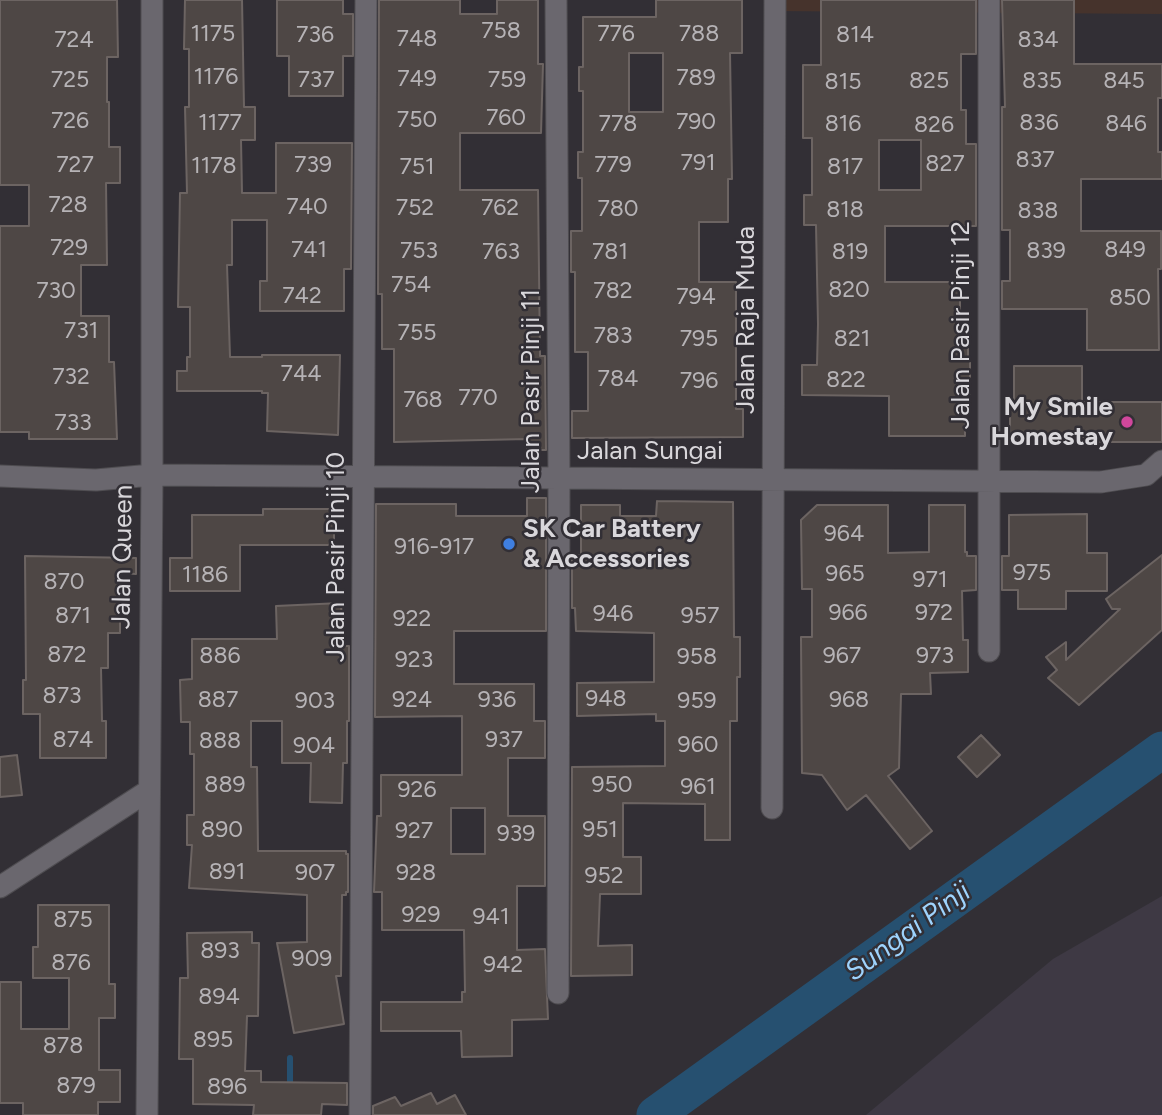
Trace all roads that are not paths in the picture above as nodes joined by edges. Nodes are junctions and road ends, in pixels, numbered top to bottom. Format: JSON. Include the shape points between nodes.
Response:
{"nodes":[{"id":1,"x":152,"y":0,"type":"edge"},
{"id":2,"x":366,"y":0,"type":"edge"},
{"id":3,"x":556,"y":0,"type":"edge"},
{"id":4,"x":775,"y":0,"type":"edge"},
{"id":5,"x":989,"y":0,"type":"edge"},
{"id":6,"x":1154,"y":468,"type":"edge"},
{"id":7,"x":152,"y":475,"type":"junction"},
{"id":8,"x":0,"y":476,"type":"edge"},
{"id":9,"x":365,"y":477,"type":"junction"},
{"id":10,"x":559,"y":478,"type":"junction"},
{"id":11,"x":774,"y":480,"type":"junction"},
{"id":12,"x":989,"y":481,"type":"junction"},
{"id":13,"x":989,"y":650,"type":"dead end"},
{"id":14,"x":148,"y":791,"type":"junction"},
{"id":15,"x":772,"y":808,"type":"dead end"},
{"id":16,"x":0,"y":887,"type":"edge"},
{"id":17,"x":558,"y":992,"type":"dead end"},
{"id":18,"x":147,"y":1115,"type":"edge"},
{"id":19,"x":360,"y":1115,"type":"edge"}],
"edges":[{"from":1,"to":7,"type":"street","name":"Jalan Queen"},
{"from":2,"to":9,"type":"street","name":"Jalan Pasir Pinji 10"},
{"from":3,"to":10,"type":"street","name":"Jalan Pasir Pinji 11"},
{"from":4,"to":11,"type":"street","name":"Jalan Raja Muda"},
{"from":5,"to":12,"type":"street","name":"Jalan Pasir Pinji 12"},
{"from":6,"to":12,"type":"street","name":"Jalan Sungai","via":[[1101,482]]},
{"from":7,"to":8,"type":"street","name":"Jalan Sungai","via":[[96,480]]},
{"from":7,"to":9,"type":"street","name":"Jalan Sungai"},
{"from":7,"to":14,"type":"street","name":"Jalan Queen"},
{"from":9,"to":10,"type":"street","name":"Jalan Sungai"},
{"from":9,"to":19,"type":"street","name":"Jalan Pasir Pinji 10"},
{"from":10,"to":11,"type":"street","name":"Jalan Sungai"},
{"from":10,"to":17,"type":"street","name":"Jalan Pasir Pinji 11"},
{"from":11,"to":12,"type":"street","name":"Jalan Sungai"},
{"from":11,"to":15,"type":"street","name":"Jalan Raja Muda"},
{"from":12,"to":13,"type":"street","name":"Jalan Pasir Pinji 12"},
{"from":14,"to":16,"type":"street"},
{"from":14,"to":18,"type":"street","name":"Jalan Queen"}]}
